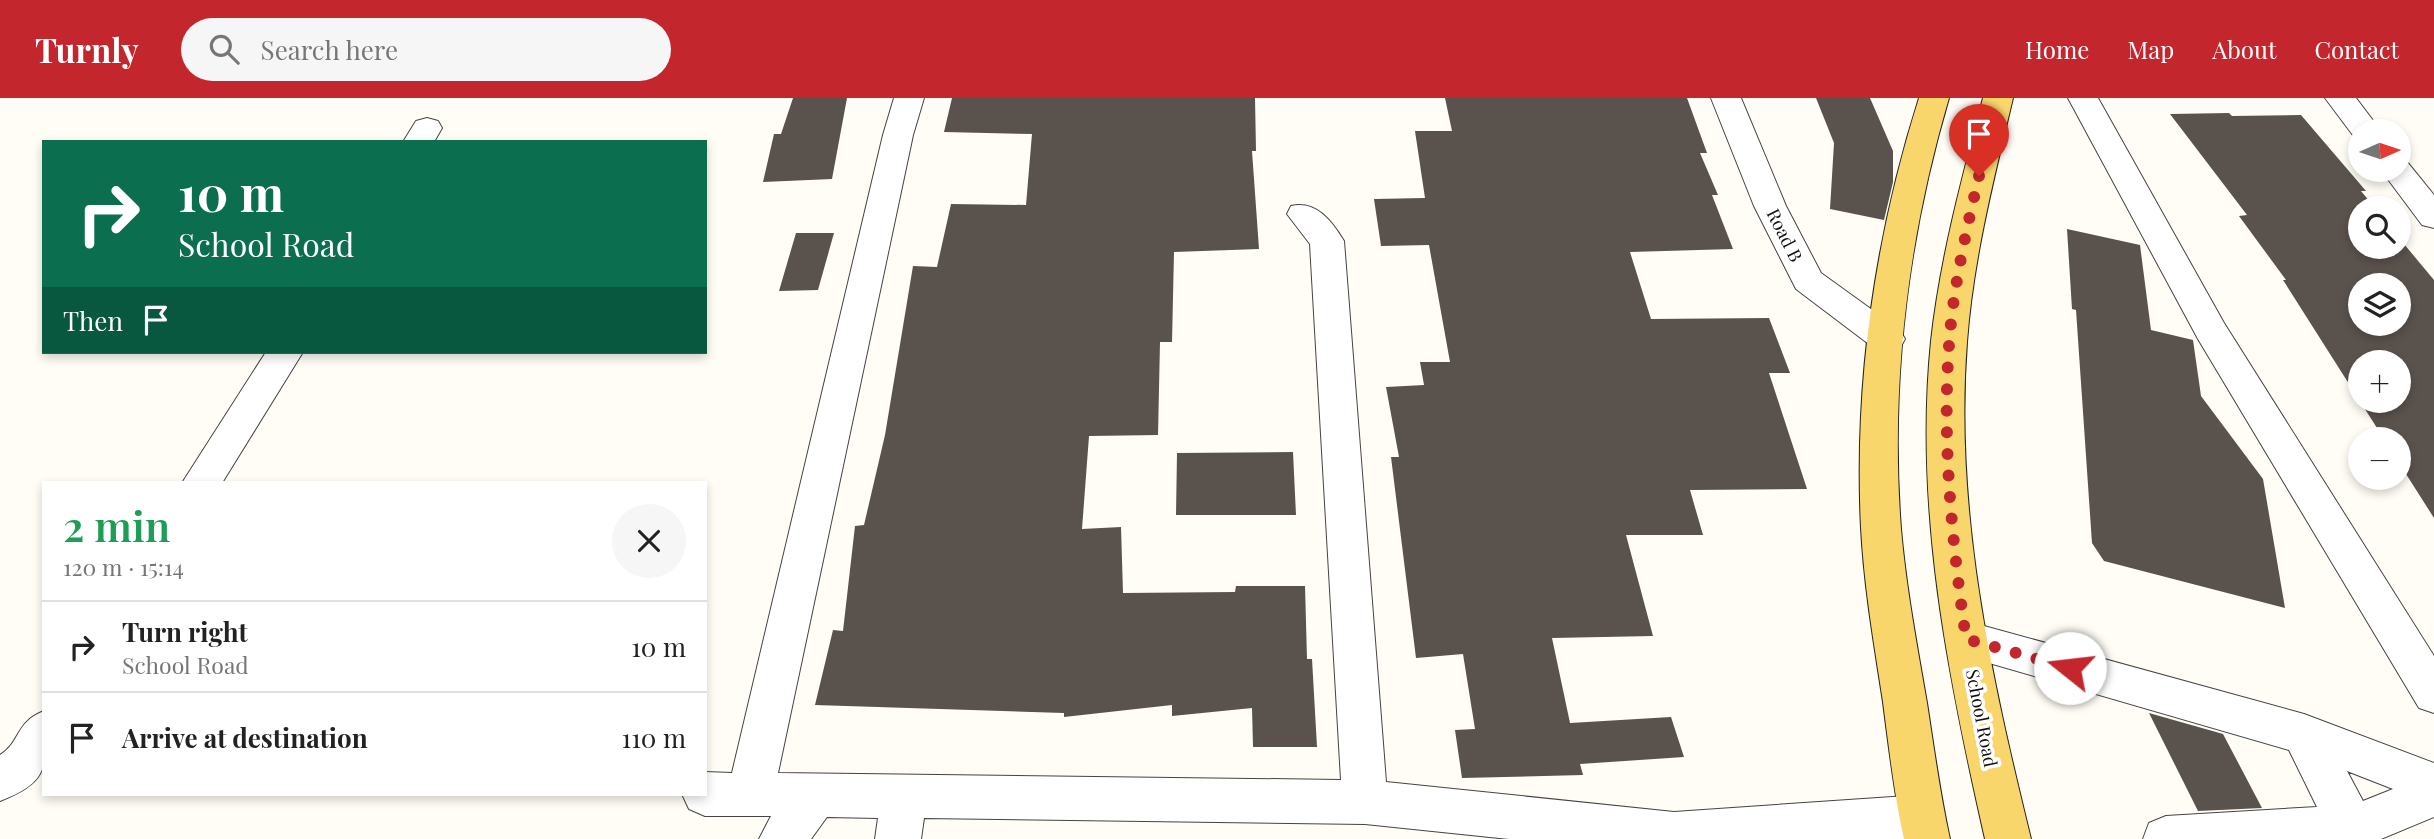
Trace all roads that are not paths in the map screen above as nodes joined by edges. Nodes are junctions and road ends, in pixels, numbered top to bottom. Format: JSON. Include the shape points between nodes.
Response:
{"nodes":[{"id":1,"x":909,"y":98,"type":"edge"},
{"id":2,"x":1726,"y":98,"type":"edge"},
{"id":3,"x":1934,"y":98,"type":"edge"},
{"id":4,"x":1998,"y":98,"type":"edge"},
{"id":5,"x":2083,"y":98,"type":"edge"},
{"id":6,"x":2340,"y":98,"type":"edge"},
{"id":7,"x":2357,"y":119,"type":"edge"},
{"id":8,"x":2406,"y":182,"type":"edge"},
{"id":9,"x":1303,"y":214,"type":"dead end"},
{"id":10,"x":2434,"y":217,"type":"edge"},
{"id":11,"x":1887,"y":339,"type":"junction"},
{"id":12,"x":284,"y":354,"type":"edge"},
{"id":13,"x":202,"y":481,"type":"edge"},
{"id":14,"x":1966,"y":639,"type":"junction"},
{"id":15,"x":2434,"y":694,"type":"edge"},
{"id":16,"x":2304,"y":734,"type":"junction"},
{"id":17,"x":2434,"y":784,"type":"edge"},
{"id":18,"x":707,"y":794,"type":"edge"},
{"id":19,"x":905,"y":795,"type":"junction"},
{"id":20,"x":2434,"y":795,"type":"edge"},
{"id":21,"x":750,"y":796,"type":"junction"},
{"id":22,"x":815,"y":796,"type":"junction"},
{"id":23,"x":1365,"y":802,"type":"junction"},
{"id":24,"x":1924,"y":828,"type":"edge"},
{"id":25,"x":2355,"y":833,"type":"edge"},
{"id":26,"x":1674,"y":837,"type":"edge"},
{"id":27,"x":782,"y":839,"type":"edge"},
{"id":28,"x":898,"y":839,"type":"edge"},
{"id":29,"x":2008,"y":839,"type":"edge"},
{"id":30,"x":2166,"y":839,"type":"edge"}],
"edges":[{"from":1,"to":21,"type":"street"},
{"from":2,"to":11,"type":"street","name":"Road B","via":[[1770,206],[1808,281]]},
{"from":3,"to":11,"type":"main road","via":[[1903,208]]},
{"from":4,"to":14,"type":"main road","name":"School Road","via":[[1960,255],[1949,343],[1946,436],[1952,545]]},
{"from":5,"to":15,"type":"street","via":[[2210,330]]},
{"from":6,"to":7,"type":"street"},
{"from":8,"to":10,"type":"street"},
{"from":9,"to":23,"type":"street","via":[[1326,241]]},
{"from":11,"to":24,"type":"main road","via":[[1880,508]]},
{"from":12,"to":13,"type":"street"},
{"from":14,"to":16,"type":"street"},
{"from":14,"to":29,"type":"main road","name":"School Road"},
{"from":16,"to":17,"type":"street"},
{"from":16,"to":25,"type":"street"},
{"from":18,"to":21,"type":"street"},
{"from":19,"to":22,"type":"street"},
{"from":19,"to":23,"type":"street"},
{"from":19,"to":28,"type":"street"},
{"from":20,"to":25,"type":"street"},
{"from":21,"to":22,"type":"street"},
{"from":22,"to":27,"type":"street"},
{"from":23,"to":26,"type":"street"},
{"from":24,"to":26,"type":"street"},
{"from":25,"to":30,"type":"street"}]}
